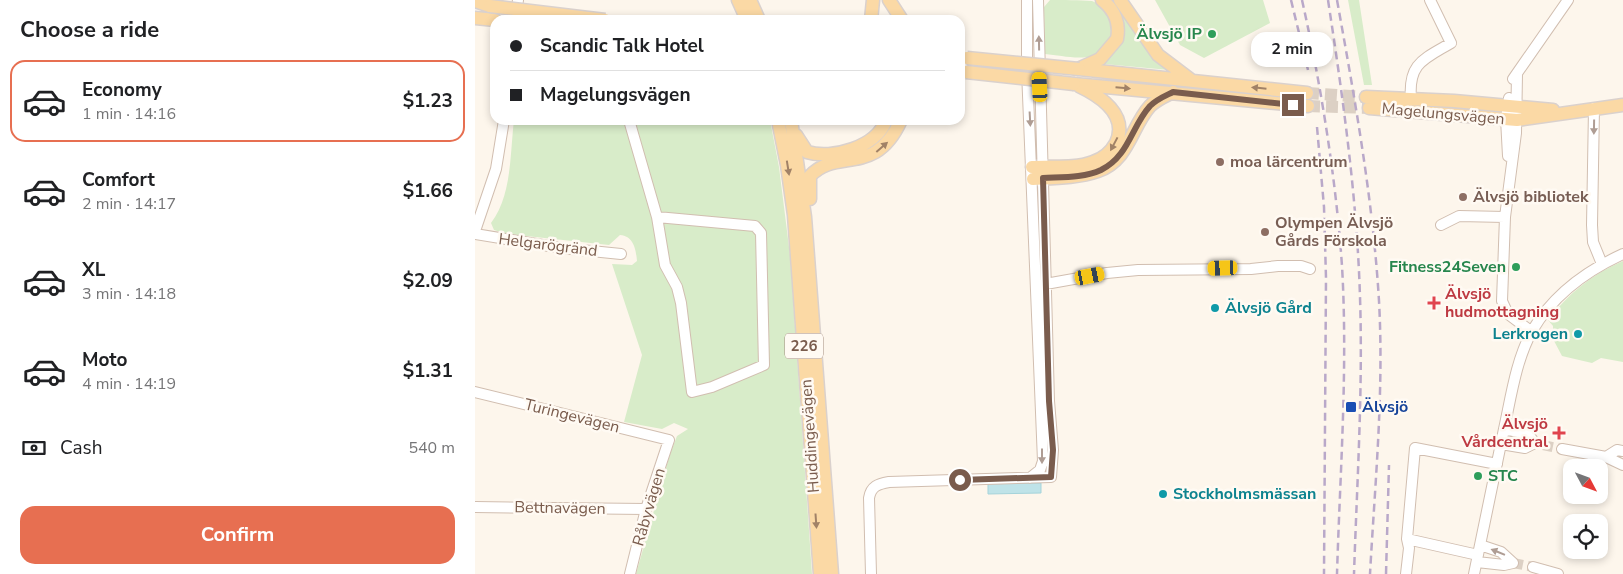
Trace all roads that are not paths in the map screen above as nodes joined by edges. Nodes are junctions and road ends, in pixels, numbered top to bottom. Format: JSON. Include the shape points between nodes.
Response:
{"nodes":[{"id":1,"x":518,"y":0,"type":"edge"},
{"id":2,"x":738,"y":0,"type":"edge"},
{"id":3,"x":750,"y":0,"type":"edge"},
{"id":4,"x":757,"y":0,"type":"edge"},
{"id":5,"x":873,"y":0,"type":"edge"},
{"id":6,"x":889,"y":0,"type":"edge"},
{"id":7,"x":1027,"y":0,"type":"edge"},
{"id":8,"x":1038,"y":0,"type":"edge"},
{"id":9,"x":1102,"y":0,"type":"edge"},
{"id":10,"x":1120,"y":0,"type":"edge"},
{"id":11,"x":1430,"y":0,"type":"edge"},
{"id":12,"x":1568,"y":0,"type":"edge"},
{"id":13,"x":475,"y":3,"type":"edge"},
{"id":14,"x":516,"y":15,"type":"edge"},
{"id":15,"x":564,"y":15,"type":"edge"},
{"id":16,"x":745,"y":15,"type":"edge"},
{"id":17,"x":758,"y":15,"type":"edge"},
{"id":18,"x":760,"y":15,"type":"edge"},
{"id":19,"x":872,"y":15,"type":"edge"},
{"id":20,"x":899,"y":15,"type":"edge"},
{"id":21,"x":965,"y":56,"type":"edge"},
{"id":22,"x":1079,"y":69,"type":"junction"},
{"id":23,"x":965,"y":72,"type":"edge"},
{"id":24,"x":1193,"y":81,"type":"junction"},
{"id":25,"x":1074,"y":84,"type":"junction"},
{"id":26,"x":1173,"y":92,"type":"junction"},
{"id":27,"x":1307,"y":93,"type":"tunnel mouth"},
{"id":28,"x":1411,"y":99,"type":"junction"},
{"id":29,"x":1623,"y":105,"type":"edge"},
{"id":30,"x":1308,"y":106,"type":"tunnel mouth"},
{"id":31,"x":1595,"y":108,"type":"junction"},
{"id":32,"x":1512,"y":113,"type":"junction"},
{"id":33,"x":503,"y":125,"type":"edge"},
{"id":34,"x":630,"y":125,"type":"edge"},
{"id":35,"x":778,"y":125,"type":"edge"},
{"id":36,"x":792,"y":125,"type":"edge"},
{"id":37,"x":885,"y":125,"type":"edge"},
{"id":38,"x":898,"y":125,"type":"edge"},
{"id":39,"x":853,"y":155,"type":"junction"},
{"id":40,"x":1038,"y":173,"type":"junction"},
{"id":41,"x":657,"y":217,"type":"junction"},
{"id":42,"x":1505,"y":217,"type":"junction"},
{"id":43,"x":1441,"y":224,"type":"dead end"},
{"id":44,"x":475,"y":233,"type":"edge"},
{"id":45,"x":621,"y":254,"type":"dead end"},
{"id":46,"x":1623,"y":254,"type":"edge"},
{"id":47,"x":1602,"y":264,"type":"junction"},
{"id":48,"x":1310,"y":268,"type":"dead end"},
{"id":49,"x":1041,"y":285,"type":"junction"},
{"id":50,"x":814,"y":321,"type":"junction"},
{"id":51,"x":1532,"y":332,"type":"junction"},
{"id":52,"x":475,"y":392,"type":"edge"},
{"id":53,"x":1504,"y":429,"type":"junction"},
{"id":54,"x":669,"y":440,"type":"joint"},
{"id":55,"x":1501,"y":444,"type":"junction"},
{"id":56,"x":1562,"y":449,"type":"tunnel mouth"},
{"id":57,"x":1623,"y":451,"type":"edge"},
{"id":58,"x":1606,"y":457,"type":"junction"},
{"id":59,"x":1497,"y":464,"type":"junction"},
{"id":60,"x":1623,"y":465,"type":"edge"},
{"id":61,"x":1029,"y":478,"type":"junction"},
{"id":62,"x":475,"y":507,"type":"edge"},
{"id":63,"x":646,"y":509,"type":"junction"},
{"id":64,"x":1407,"y":539,"type":"junction"},
{"id":65,"x":1478,"y":554,"type":"junction"},
{"id":66,"x":1533,"y":567,"type":"tunnel mouth"},
{"id":67,"x":630,"y":574,"type":"edge"},
{"id":68,"x":820,"y":574,"type":"edge"},
{"id":69,"x":832,"y":574,"type":"edge"},
{"id":70,"x":871,"y":574,"type":"edge"},
{"id":71,"x":1406,"y":574,"type":"edge"},
{"id":72,"x":1474,"y":574,"type":"edge"},
{"id":73,"x":1558,"y":574,"type":"edge"}],
"edges":[{"from":1,"to":14,"type":"street"},
{"from":2,"to":16,"type":"main road"},
{"from":3,"to":17,"type":"main road"},
{"from":4,"to":18,"type":"main road"},
{"from":5,"to":19,"type":"main road"},
{"from":6,"to":20,"type":"main road"},
{"from":7,"to":40,"type":"street","one_way":true,"via":[[1027,71]]},
{"from":40,"to":8,"type":"street","one_way":true},
{"from":9,"to":22,"type":"main road","via":[[1117,20],[1117,39],[1101,59]]},
{"from":10,"to":24,"type":"main road","via":[[1158,55]]},
{"from":11,"to":28,"type":"street","via":[[1451,44],[1420,61],[1415,68]]},
{"from":12,"to":32,"type":"street","via":[[1510,88]]},
{"from":13,"to":15,"type":"main road","bridge":true},
{"from":21,"to":22,"type":"main road","bridge":true},
{"from":22,"to":24,"type":"main road"},
{"from":23,"to":25,"type":"main road","bridge":true},
{"from":27,"to":24,"type":"main road","one_way":true},
{"from":25,"to":26,"type":"main road","one_way":true},
{"from":25,"to":40,"type":"main road","one_way":true,"via":[[1091,92],[1113,110],[1119,126],[1117,140],[1107,155],[1092,163]]},
{"from":26,"to":30,"type":"main road"},
{"from":26,"to":40,"type":"main road","via":[[1157,100],[1146,111],[1126,147],[1113,163],[1100,171],[1087,174]]},
{"from":28,"to":32,"type":"main road","name":"Magelungsvägen"},
{"from":28,"to":32,"type":"main road","name":"Magelungsvägen","via":[[1368,103]]},
{"from":29,"to":31,"type":"main road"},
{"from":31,"to":32,"type":"main road"},
{"from":31,"to":47,"type":"street","one_way":true,"via":[[1593,242]]},
{"from":32,"to":42,"type":"street"},
{"from":33,"to":44,"type":"street","via":[[497,169]]},
{"from":34,"to":41,"type":"street"},
{"from":35,"to":68,"type":"main road","name":"Huddingevägen","number":"226","one_way":true,"via":[[794,215]]},
{"from":36,"to":39,"type":"main road","via":[[807,152]]},
{"from":36,"to":50,"type":"main road","name":"Huddingevägen","number":"226","via":[[805,218]]},
{"from":37,"to":39,"type":"main road"},
{"from":39,"to":38,"type":"main road","one_way":true,"via":[[874,154],[885,146]]},
{"from":39,"to":50,"type":"main road","via":[[819,166],[810,176],[819,304]]},
{"from":40,"to":49,"type":"street"},
{"from":41,"to":41,"type":"street","via":[[755,226],[761,234],[764,365],[692,392],[681,303],[677,286],[665,265]]},
{"from":42,"to":43,"type":"street","via":[[1459,216]]},
{"from":42,"to":51,"type":"street","via":[[1504,309]]},
{"from":44,"to":45,"type":"street","name":"Helgarögränd","via":[[561,248]]},
{"from":46,"to":47,"type":"street"},
{"from":47,"to":51,"type":"street","via":[[1562,294]]},
{"from":48,"to":49,"type":"street","via":[[1138,270]]},
{"from":49,"to":61,"type":"street","one_way":true,"via":[[1043,461],[1040,470]]},
{"from":49,"to":61,"type":"street","via":[[1053,450],[1051,477]]},
{"from":50,"to":69,"type":"main road","name":"Huddingevägen","number":"226"},
{"from":51,"to":53,"type":"street","via":[[1513,388]]},
{"from":52,"to":54,"type":"street","name":"Turingevägen"},
{"from":53,"to":55,"type":"street"},
{"from":53,"to":55,"type":"street","via":[[1528,434],[1539,444],[1525,448]]},
{"from":54,"to":63,"type":"street","name":"Råbyvägen"},
{"from":55,"to":59,"type":"street"},
{"from":56,"to":58,"type":"street"},
{"from":57,"to":58,"type":"street","via":[[1617,450]]},
{"from":58,"to":60,"type":"street"},
{"from":59,"to":64,"type":"street","via":[[1415,448]]},
{"from":59,"to":65,"type":"street"},
{"from":61,"to":70,"type":"street","via":[[889,482],[872,488],[869,498]]},
{"from":62,"to":63,"type":"street","name":"Bettnavägen"},
{"from":63,"to":67,"type":"street","name":"Råbyvägen"},
{"from":64,"to":65,"type":"street"},
{"from":64,"to":71,"type":"street"},
{"from":65,"to":72,"type":"street"},
{"from":66,"to":73,"type":"street"}]}
